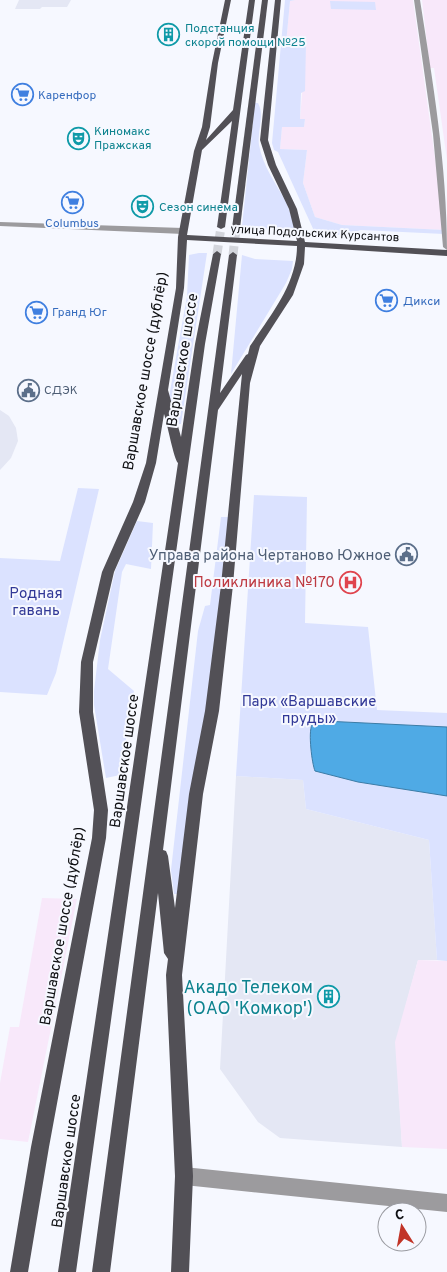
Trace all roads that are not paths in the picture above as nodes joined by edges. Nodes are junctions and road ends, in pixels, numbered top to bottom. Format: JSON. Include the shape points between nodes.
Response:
{"nodes":[{"id":1,"x":228,"y":0,"type":"edge"},
{"id":2,"x":252,"y":0,"type":"edge"},
{"id":3,"x":266,"y":0,"type":"edge"},
{"id":4,"x":417,"y":0,"type":"edge"},
{"id":5,"x":279,"y":1,"type":"edge"},
{"id":6,"x":254,"y":82,"type":"junction"},
{"id":7,"x":236,"y":110,"type":"junction"},
{"id":8,"x":266,"y":114,"type":"junction"},
{"id":9,"x":198,"y":151,"type":"junction"},
{"id":10,"x":0,"y":224,"type":"edge"},
{"id":11,"x":221,"y":227,"type":"tunnel mouth"},
{"id":12,"x":236,"y":228,"type":"tunnel mouth"},
{"id":13,"x":0,"y":229,"type":"edge"},
{"id":14,"x":183,"y":234,"type":"junction"},
{"id":15,"x":301,"y":241,"type":"junction"},
{"id":16,"x":447,"y":247,"type":"edge"},
{"id":17,"x":447,"y":253,"type":"edge"},
{"id":18,"x":217,"y":254,"type":"tunnel mouth"},
{"id":19,"x":233,"y":255,"type":"tunnel mouth"},
{"id":20,"x":255,"y":346,"type":"junction"},
{"id":21,"x":163,"y":384,"type":"junction"},
{"id":22,"x":214,"y":409,"type":"junction"},
{"id":23,"x":180,"y":495,"type":"junction"},
{"id":24,"x":159,"y":836,"type":"junction"},
{"id":25,"x":174,"y":975,"type":"junction"},
{"id":26,"x":184,"y":1176,"type":"junction"},
{"id":27,"x":447,"y":1203,"type":"edge"},
{"id":28,"x":19,"y":1272,"type":"edge"},
{"id":29,"x":67,"y":1272,"type":"edge"},
{"id":30,"x":101,"y":1272,"type":"edge"},
{"id":31,"x":180,"y":1272,"type":"edge"}],
"edges":[{"from":1,"to":9,"type":"main road","name":"Варшавское шоссе (дублёр)","via":[[205,130]]},
{"from":2,"to":7,"type":"main road"},
{"from":3,"to":6,"type":"main road"},
{"from":4,"to":16,"type":"street","via":[[437,134]]},
{"from":5,"to":8,"type":"main road"},
{"from":6,"to":8,"type":"main road"},
{"from":6,"to":12,"type":"main road"},
{"from":7,"to":9,"type":"main road"},
{"from":7,"to":11,"type":"main road"},
{"from":8,"to":15,"type":"main road","via":[[266,150],[293,209]]},
{"from":9,"to":14,"type":"main road","name":"Варшавское шоссе (дублёр)"},
{"from":10,"to":14,"type":"street"},
{"from":13,"to":14,"type":"street"},
{"from":14,"to":15,"type":"main road","name":"улица Подольских Курсантов"},
{"from":14,"to":21,"type":"main road","name":"Варшавское шоссе (дублёр)","via":[[180,288]]},
{"from":15,"to":16,"type":"main road","name":"улица Подольских Курсантов"},
{"from":15,"to":17,"type":"main road","name":"улица Подольских Курсантов"},
{"from":15,"to":20,"type":"main road","via":[[300,264],[291,288]]},
{"from":18,"to":23,"type":"main road","name":"Варшавское шоссе","via":[[200,344]]},
{"from":19,"to":22,"type":"main road"},
{"from":20,"to":22,"type":"main road"},
{"from":20,"to":25,"type":"main road","via":[[245,383],[212,711],[196,794]]},
{"from":21,"to":23,"type":"main road","via":[[179,448]]},
{"from":21,"to":28,"type":"main road","name":"Варшавское шоссе (дублёр)","via":[[151,463],[139,502],[108,572],[87,662],[86,712],[101,810],[99,838]]},
{"from":22,"to":24,"type":"main road"},
{"from":23,"to":29,"type":"main road","name":"Варшавское шоссе"},
{"from":24,"to":25,"type":"main road"},
{"from":24,"to":30,"type":"main road"},
{"from":25,"to":26,"type":"main road"},
{"from":26,"to":27,"type":"street"},
{"from":26,"to":31,"type":"main road"}]}
